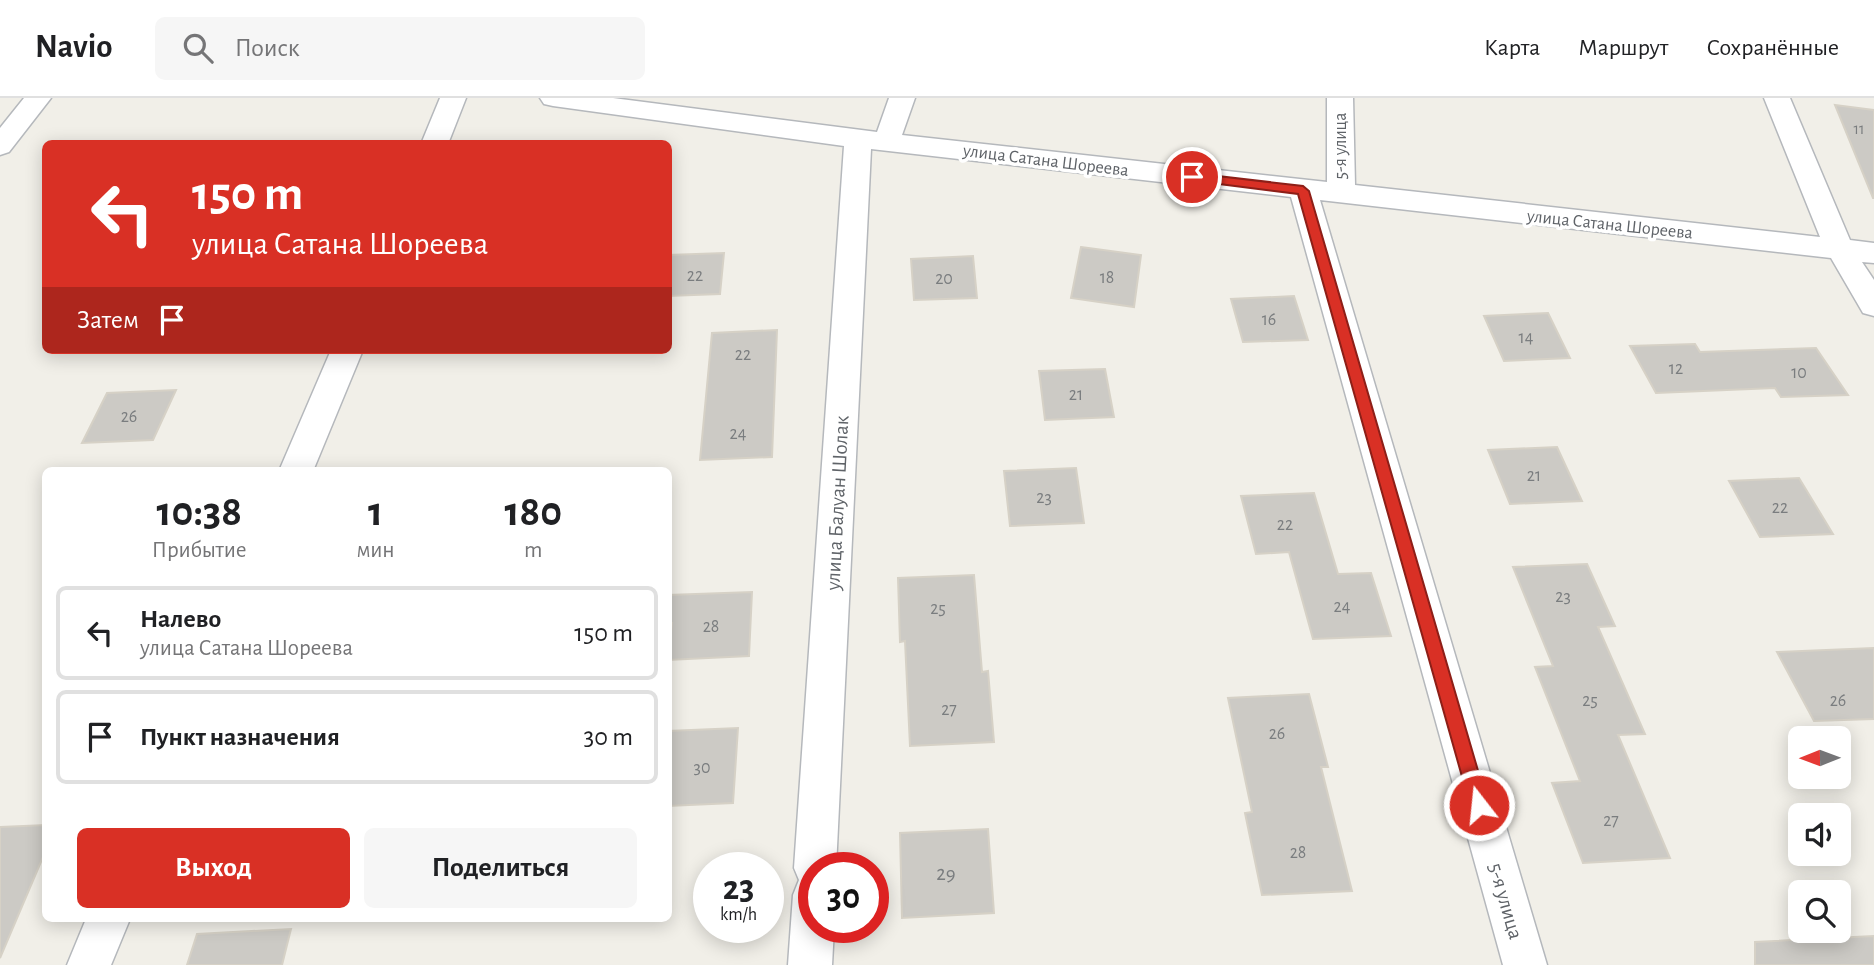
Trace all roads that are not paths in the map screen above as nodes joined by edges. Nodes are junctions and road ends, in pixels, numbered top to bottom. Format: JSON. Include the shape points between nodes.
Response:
{"nodes":[{"id":1,"x":38,"y":98,"type":"edge"},
{"id":2,"x":453,"y":98,"type":"edge"},
{"id":3,"x":553,"y":98,"type":"edge"},
{"id":4,"x":902,"y":98,"type":"edge"},
{"id":5,"x":1340,"y":98,"type":"edge"},
{"id":6,"x":1777,"y":98,"type":"edge"},
{"id":7,"x":436,"y":140,"type":"edge"},
{"id":8,"x":872,"y":140,"type":"junction"},
{"id":9,"x":0,"y":146,"type":"edge"},
{"id":10,"x":1303,"y":191,"type":"junction"},
{"id":11,"x":1340,"y":195,"type":"junction"},
{"id":12,"x":1839,"y":248,"type":"junction"},
{"id":13,"x":1874,"y":253,"type":"edge"},
{"id":14,"x":1874,"y":305,"type":"edge"},
{"id":15,"x":345,"y":354,"type":"edge"},
{"id":16,"x":298,"y":467,"type":"edge"},
{"id":17,"x":816,"y":852,"type":"edge"},
{"id":18,"x":107,"y":922,"type":"edge"},
{"id":19,"x":811,"y":943,"type":"edge"},
{"id":20,"x":89,"y":965,"type":"edge"},
{"id":21,"x":810,"y":965,"type":"edge"},
{"id":22,"x":1525,"y":965,"type":"edge"}],
"edges":[{"from":1,"to":9,"type":"street"},
{"from":2,"to":7,"type":"street"},
{"from":3,"to":8,"type":"street","name":"улица Сатана Шореева"},
{"from":4,"to":8,"type":"street","name":"улица Балуан Шолак"},
{"from":5,"to":11,"type":"street","name":"5-я улица"},
{"from":6,"to":12,"type":"street"},
{"from":8,"to":10,"type":"street","name":"улица Сатана Шореева"},
{"from":8,"to":17,"type":"street","name":"улица Балуан Шолак"},
{"from":10,"to":11,"type":"street","name":"улица Сатана Шореева"},
{"from":10,"to":22,"type":"street","name":"5-я улица"},
{"from":11,"to":12,"type":"street","name":"улица Сатана Шореева"},
{"from":12,"to":13,"type":"street","name":"улица Сатана Шореева"},
{"from":12,"to":14,"type":"street"},
{"from":15,"to":16,"type":"street"},
{"from":18,"to":20,"type":"street"},
{"from":19,"to":21,"type":"street"}]}
